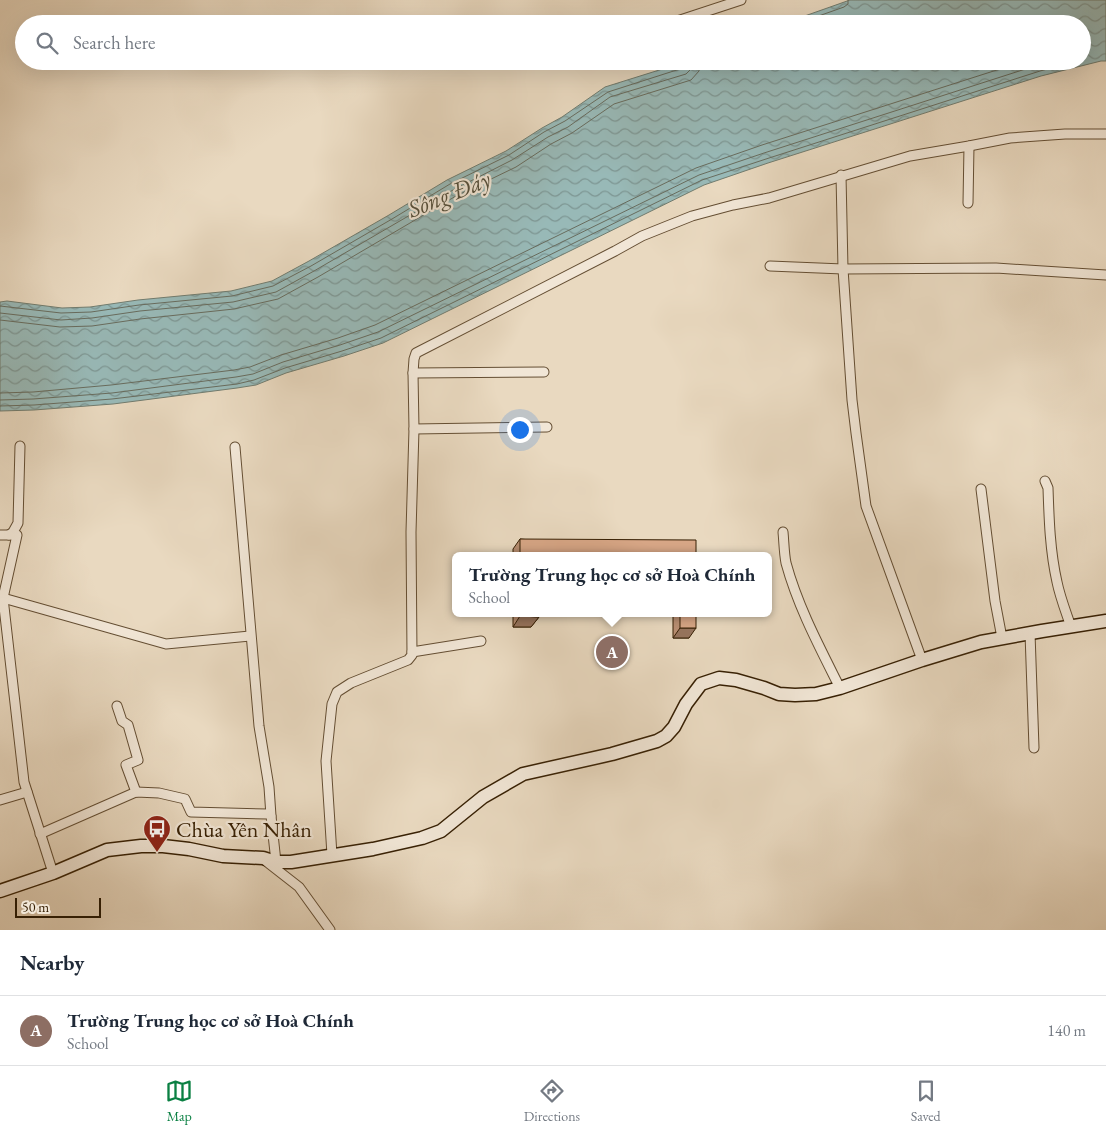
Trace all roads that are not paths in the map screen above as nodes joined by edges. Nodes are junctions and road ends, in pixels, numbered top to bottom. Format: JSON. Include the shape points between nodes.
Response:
{"nodes":[{"id":1,"x":741,"y":0,"type":"edge"},
{"id":2,"x":695,"y":15,"type":"edge"},
{"id":3,"x":1106,"y":134,"type":"edge"},
{"id":4,"x":969,"y":146,"type":"junction"},
{"id":5,"x":841,"y":175,"type":"junction"},
{"id":6,"x":968,"y":203,"type":"dead end"},
{"id":7,"x":770,"y":266,"type":"dead end"},
{"id":8,"x":843,"y":269,"type":"junction"},
{"id":9,"x":1106,"y":275,"type":"edge"},
{"id":10,"x":1106,"y":283,"type":"edge"},
{"id":11,"x":544,"y":372,"type":"dead end"},
{"id":12,"x":413,"y":373,"type":"junction"},
{"id":13,"x":547,"y":427,"type":"dead end"},
{"id":14,"x":414,"y":429,"type":"junction"},
{"id":15,"x":20,"y":446,"type":"dead end"},
{"id":16,"x":235,"y":447,"type":"dead end"},
{"id":17,"x":1045,"y":481,"type":"dead end"},
{"id":18,"x":981,"y":489,"type":"dead end"},
{"id":19,"x":782,"y":532,"type":"dead end"},
{"id":20,"x":5,"y":535,"type":"edge"},
{"id":21,"x":3,"y":598,"type":"junction"},
{"id":22,"x":1106,"y":622,"type":"edge"},
{"id":23,"x":1071,"y":627,"type":"junction"},
{"id":24,"x":1030,"y":633,"type":"junction"},
{"id":25,"x":250,"y":636,"type":"junction"},
{"id":26,"x":1002,"y":638,"type":"junction"},
{"id":27,"x":481,"y":641,"type":"dead end"},
{"id":28,"x":412,"y":652,"type":"junction"},
{"id":29,"x":922,"y":660,"type":"junction"},
{"id":30,"x":840,"y":688,"type":"junction"},
{"id":31,"x":117,"y":706,"type":"dead end"},
{"id":32,"x":1034,"y":748,"type":"dead end"},
{"id":33,"x":27,"y":792,"type":"junction"},
{"id":34,"x":136,"y":792,"type":"junction"},
{"id":35,"x":0,"y":800,"type":"edge"},
{"id":36,"x":271,"y":816,"type":"junction"},
{"id":37,"x":40,"y":834,"type":"junction"},
{"id":38,"x":332,"y":856,"type":"junction"},
{"id":39,"x":269,"y":860,"type":"junction"},
{"id":40,"x":53,"y":873,"type":"junction"},
{"id":41,"x":0,"y":891,"type":"edge"},
{"id":42,"x":330,"y":930,"type":"edge"}],
"edges":[{"from":1,"to":2,"type":"street"},
{"from":3,"to":4,"type":"street","via":[[1026,136]]},
{"from":4,"to":5,"type":"street","via":[[910,156]]},
{"from":4,"to":6,"type":"street"},
{"from":5,"to":8,"type":"street"},
{"from":5,"to":12,"type":"street","via":[[769,198],[692,216],[642,236],[419,351],[415,356]]},
{"from":7,"to":8,"type":"street"},
{"from":8,"to":9,"type":"street","via":[[980,268]]},
{"from":8,"to":29,"type":"street","via":[[852,400],[866,506]]},
{"from":9,"to":10,"type":"street"},
{"from":11,"to":12,"type":"street"},
{"from":12,"to":14,"type":"street"},
{"from":13,"to":14,"type":"street"},
{"from":14,"to":28,"type":"street"},
{"from":15,"to":20,"type":"street","via":[[18,523],[13,532]]},
{"from":16,"to":25,"type":"street"},
{"from":17,"to":23,"type":"street","via":[[1055,571]]},
{"from":18,"to":26,"type":"street"},
{"from":19,"to":30,"type":"street","via":[[786,562],[799,601]]},
{"from":20,"to":21,"type":"street","via":[[17,535]]},
{"from":21,"to":25,"type":"street","via":[[166,644]]},
{"from":21,"to":33,"type":"street"},
{"from":22,"to":23,"type":"street"},
{"from":23,"to":24,"type":"street"},
{"from":24,"to":26,"type":"street"},
{"from":24,"to":32,"type":"street"},
{"from":25,"to":36,"type":"street"},
{"from":26,"to":29,"type":"street"},
{"from":27,"to":28,"type":"street"},
{"from":28,"to":38,"type":"street","via":[[408,660],[337,692],[332,704],[326,761]]},
{"from":29,"to":30,"type":"street"},
{"from":30,"to":38,"type":"street","via":[[816,694],[779,694],[719,678],[701,684],[674,727],[657,741],[523,774],[483,797],[441,831],[373,850]]},
{"from":31,"to":34,"type":"street","via":[[122,721],[128,725],[138,760],[126,765]]},
{"from":33,"to":35,"type":"street"},
{"from":33,"to":37,"type":"street"},
{"from":34,"to":36,"type":"street","via":[[185,799],[191,812]]},
{"from":34,"to":37,"type":"street"},
{"from":36,"to":39,"type":"street"},
{"from":37,"to":40,"type":"street"},
{"from":38,"to":39,"type":"street","via":[[291,862]]},
{"from":39,"to":40,"type":"street","via":[[141,846],[107,850]]},
{"from":39,"to":42,"type":"street","via":[[299,887]]},
{"from":40,"to":41,"type":"street"}]}
